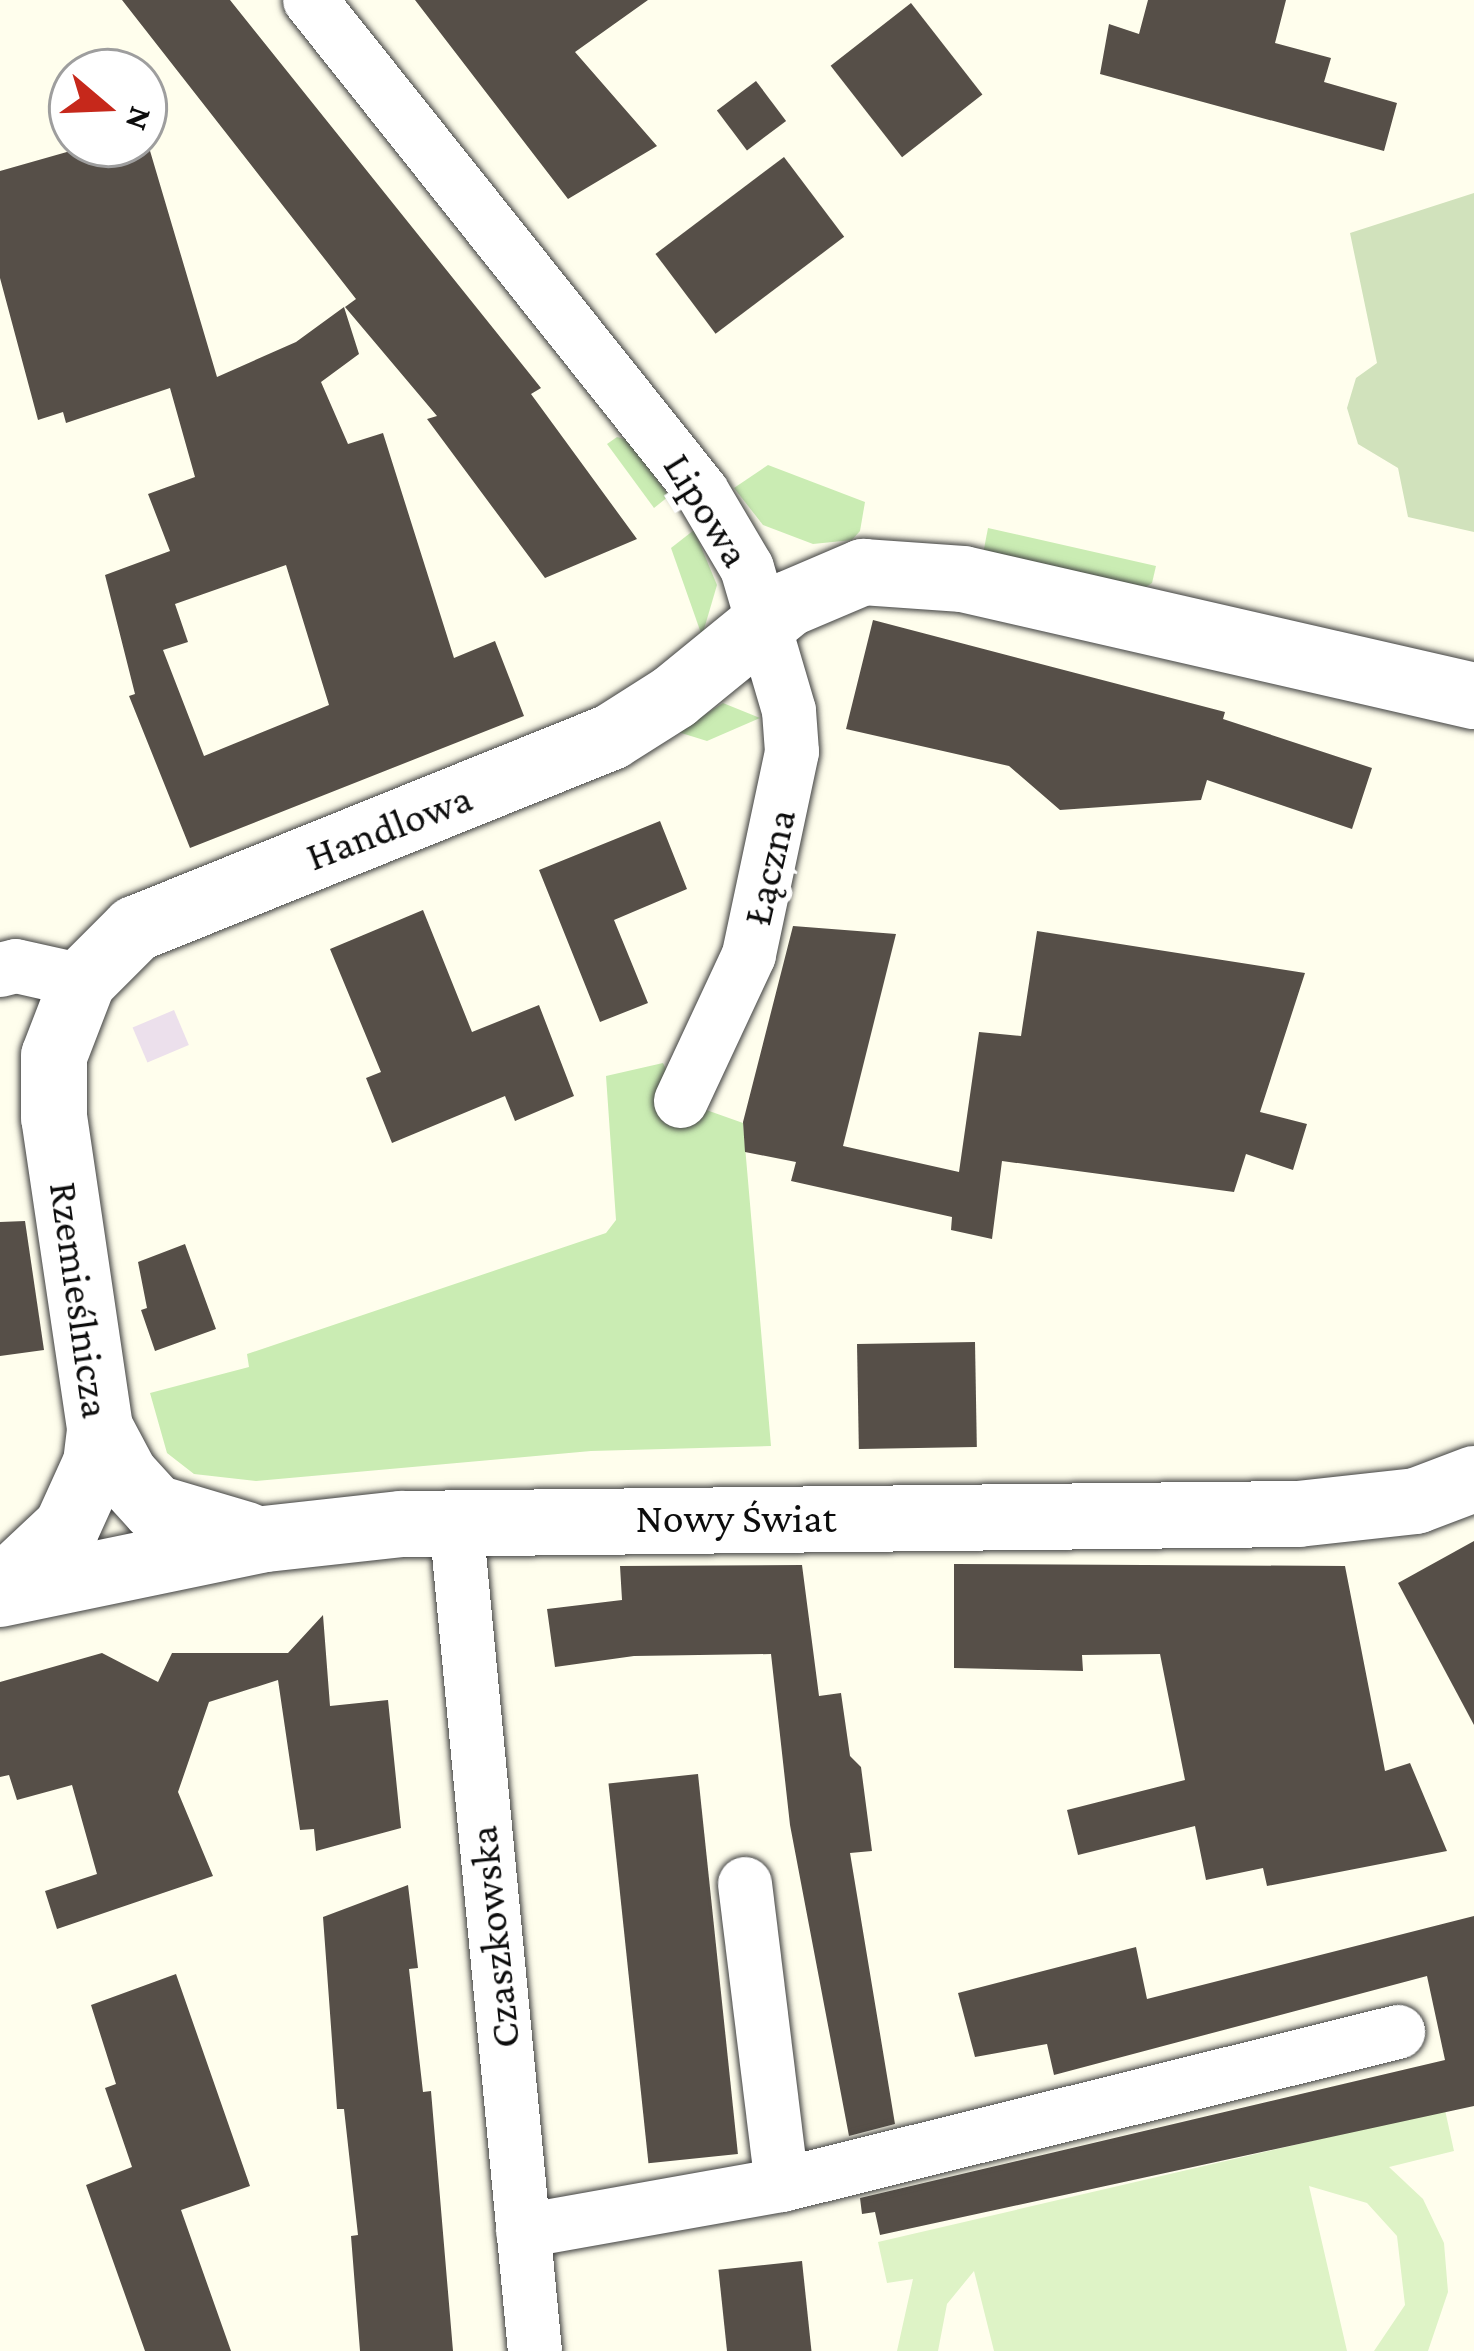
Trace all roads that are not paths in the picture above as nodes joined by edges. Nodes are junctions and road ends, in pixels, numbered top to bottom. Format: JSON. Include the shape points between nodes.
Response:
{"nodes":[{"id":1,"x":310,"y":0,"type":"edge"},
{"id":2,"x":765,"y":622,"type":"junction"},
{"id":3,"x":1474,"y":696,"type":"edge"},
{"id":4,"x":8,"y":968,"type":"edge"},
{"id":5,"x":83,"y":981,"type":"junction"},
{"id":6,"x":681,"y":1101,"type":"dead end"},
{"id":7,"x":100,"y":1428,"type":"junction"},
{"id":8,"x":1474,"y":1479,"type":"edge"},
{"id":9,"x":456,"y":1522,"type":"junction"},
{"id":10,"x":265,"y":1539,"type":"junction"},
{"id":11,"x":0,"y":1592,"type":"edge"},
{"id":12,"x":745,"y":1884,"type":"dead end"},
{"id":13,"x":1398,"y":2032,"type":"dead end"},
{"id":14,"x":782,"y":2185,"type":"junction"},
{"id":15,"x":523,"y":2231,"type":"junction"},
{"id":16,"x":535,"y":2351,"type":"edge"}],
"edges":[{"from":1,"to":2,"type":"street","name":"Lipowa","via":[[702,492],[738,547]]},
{"from":2,"to":3,"type":"street","name":"Lipowa","via":[[838,578],[923,572]]},
{"from":2,"to":5,"type":"street","name":"Handlowa","via":[[674,697],[610,737],[152,919]]},
{"from":2,"to":6,"type":"street","name":"Łączna","via":[[789,710],[787,792],[749,955]]},
{"from":4,"to":5,"type":"street"},
{"from":5,"to":7,"type":"street","name":"Rzemieślnicza","via":[[59,1032],[52,1084]]},
{"from":7,"to":10,"type":"street","via":[[124,1475],[155,1508]]},
{"from":7,"to":11,"type":"street","name":"Rzemieślnicza","via":[[81,1506]]},
{"from":8,"to":9,"type":"street","name":"Nowy Świat","via":[[1398,1504],[1298,1514]]},
{"from":9,"to":10,"type":"street","name":"Nowy Świat"},
{"from":9,"to":15,"type":"street","name":"Czaszkowska"},
{"from":10,"to":11,"type":"street","name":"Nowy Świat"},
{"from":12,"to":14,"type":"street"},
{"from":13,"to":14,"type":"street"},
{"from":14,"to":15,"type":"street"},
{"from":15,"to":16,"type":"street","name":"Czaszkowska"}]}
